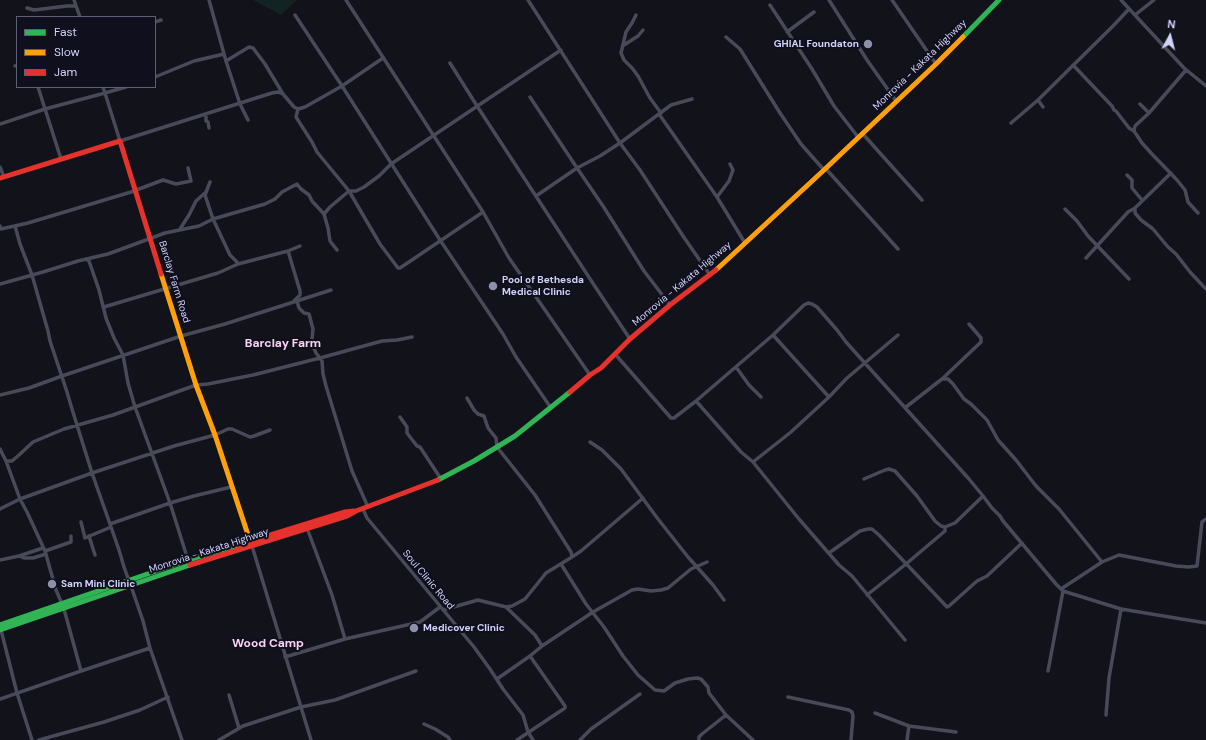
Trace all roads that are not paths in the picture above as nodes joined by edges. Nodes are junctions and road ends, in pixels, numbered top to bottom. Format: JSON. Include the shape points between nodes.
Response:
{"nodes":[{"id":1,"x":74,"y":0,"type":"edge"},
{"id":2,"x":209,"y":0,"type":"edge"},
{"id":3,"x":346,"y":0,"type":"edge"},
{"id":4,"x":528,"y":0,"type":"edge"},
{"id":5,"x":829,"y":0,"type":"edge"},
{"id":6,"x":892,"y":0,"type":"edge"},
{"id":7,"x":999,"y":0,"type":"edge"},
{"id":8,"x":1121,"y":0,"type":"edge"},
{"id":9,"x":1154,"y":0,"type":"edge"},
{"id":10,"x":770,"y":5,"type":"dead end"},
{"id":11,"x":76,"y":6,"type":"junction"},
{"id":12,"x":27,"y":8,"type":"dead end"},
{"id":13,"x":1129,"y":9,"type":"junction"},
{"id":14,"x":814,"y":12,"type":"dead end"},
{"id":15,"x":295,"y":15,"type":"dead end"},
{"id":16,"x":1135,"y":15,"type":"junction"},
{"id":17,"x":80,"y":16,"type":"edge"},
{"id":18,"x":636,"y":16,"type":"dead end"},
{"id":19,"x":161,"y":20,"type":"dead end"},
{"id":20,"x":156,"y":22,"type":"edge"},
{"id":21,"x":643,"y":30,"type":"dead end"},
{"id":22,"x":787,"y":32,"type":"junction"},
{"id":23,"x":726,"y":37,"type":"dead end"},
{"id":24,"x":624,"y":46,"type":"junction"},
{"id":25,"x":561,"y":50,"type":"junction"},
{"id":26,"x":224,"y":54,"type":"junction"},
{"id":27,"x":383,"y":58,"type":"junction"},
{"id":28,"x":226,"y":61,"type":"junction"},
{"id":29,"x":450,"y":63,"type":"dead end"},
{"id":30,"x":936,"y":64,"type":"junction"},
{"id":31,"x":1073,"y":65,"type":"junction"},
{"id":32,"x":1186,"y":70,"type":"junction"},
{"id":33,"x":156,"y":78,"type":"edge"},
{"id":34,"x":342,"y":86,"type":"junction"},
{"id":35,"x":1206,"y":86,"type":"edge"},
{"id":36,"x":38,"y":88,"type":"edge"},
{"id":37,"x":103,"y":88,"type":"edge"},
{"id":38,"x":122,"y":88,"type":"edge"},
{"id":39,"x":105,"y":93,"type":"junction"},
{"id":40,"x":283,"y":94,"type":"junction"},
{"id":41,"x":530,"y":97,"type":"dead end"},
{"id":42,"x":692,"y":98,"type":"dead end"},
{"id":43,"x":1038,"y":100,"type":"junction"},
{"id":44,"x":896,"y":102,"type":"junction"},
{"id":45,"x":240,"y":104,"type":"junction"},
{"id":46,"x":1140,"y":104,"type":"dead end"},
{"id":47,"x":477,"y":106,"type":"junction"},
{"id":48,"x":1043,"y":107,"type":"dead end"},
{"id":49,"x":45,"y":109,"type":"junction"},
{"id":50,"x":298,"y":109,"type":"junction"},
{"id":51,"x":1149,"y":113,"type":"junction"},
{"id":52,"x":206,"y":114,"type":"junction"},
{"id":53,"x":660,"y":114,"type":"junction"},
{"id":54,"x":248,"y":120,"type":"dead end"},
{"id":55,"x":1011,"y":123,"type":"dead end"},
{"id":56,"x":0,"y":124,"type":"edge"},
{"id":57,"x":209,"y":128,"type":"dead end"},
{"id":58,"x":1134,"y":131,"type":"junction"},
{"id":59,"x":434,"y":135,"type":"junction"},
{"id":60,"x":860,"y":135,"type":"junction"},
{"id":61,"x":120,"y":141,"type":"junction"},
{"id":62,"x":620,"y":143,"type":"junction"},
{"id":63,"x":61,"y":159,"type":"junction"},
{"id":64,"x":391,"y":164,"type":"junction"},
{"id":65,"x":730,"y":164,"type":"dead end"},
{"id":66,"x":0,"y":167,"type":"edge"},
{"id":67,"x":188,"y":168,"type":"dead end"},
{"id":68,"x":577,"y":168,"type":"junction"},
{"id":69,"x":824,"y":170,"type":"junction"},
{"id":70,"x":1171,"y":173,"type":"junction"},
{"id":71,"x":1127,"y":175,"type":"dead end"},
{"id":72,"x":2,"y":177,"type":"edge"},
{"id":73,"x":210,"y":182,"type":"dead end"},
{"id":74,"x":135,"y":189,"type":"junction"},
{"id":75,"x":349,"y":191,"type":"junction"},
{"id":76,"x":206,"y":192,"type":"junction"},
{"id":77,"x":536,"y":196,"type":"junction"},
{"id":78,"x":717,"y":197,"type":"junction"},
{"id":79,"x":922,"y":200,"type":"dead end"},
{"id":80,"x":1142,"y":200,"type":"junction"},
{"id":81,"x":1134,"y":208,"type":"junction"},
{"id":82,"x":1065,"y":209,"type":"dead end"},
{"id":83,"x":483,"y":212,"type":"junction"},
{"id":84,"x":1198,"y":213,"type":"dead end"},
{"id":85,"x":324,"y":214,"type":"junction"},
{"id":86,"x":213,"y":219,"type":"junction"},
{"id":87,"x":15,"y":226,"type":"junction"},
{"id":88,"x":0,"y":228,"type":"edge"},
{"id":89,"x":179,"y":230,"type":"junction"},
{"id":90,"x":150,"y":238,"type":"junction"},
{"id":91,"x":440,"y":240,"type":"junction"},
{"id":92,"x":744,"y":243,"type":"junction"},
{"id":93,"x":1098,"y":245,"type":"junction"},
{"id":94,"x":300,"y":246,"type":"dead end"},
{"id":95,"x":898,"y":249,"type":"dead end"},
{"id":96,"x":337,"y":250,"type":"dead end"},
{"id":97,"x":288,"y":251,"type":"junction"},
{"id":98,"x":1086,"y":258,"type":"dead end"},
{"id":99,"x":86,"y":259,"type":"junction"},
{"id":100,"x":238,"y":264,"type":"junction"},
{"id":101,"x":32,"y":275,"type":"junction"},
{"id":102,"x":710,"y":275,"type":"junction"},
{"id":103,"x":1129,"y":279,"type":"dead end"},
{"id":104,"x":0,"y":284,"type":"edge"},
{"id":105,"x":165,"y":288,"type":"junction"},
{"id":106,"x":1206,"y":289,"type":"edge"},
{"id":107,"x":331,"y":290,"type":"dead end"},
{"id":108,"x":296,"y":301,"type":"junction"},
{"id":109,"x":670,"y":306,"type":"junction"},
{"id":110,"x":104,"y":307,"type":"junction"},
{"id":111,"x":969,"y":324,"type":"dead end"},
{"id":112,"x":773,"y":335,"type":"junction"},
{"id":113,"x":898,"y":335,"type":"dead end"},
{"id":114,"x":181,"y":336,"type":"junction"},
{"id":115,"x":412,"y":337,"type":"dead end"},
{"id":116,"x":630,"y":339,"type":"junction"},
{"id":117,"x":616,"y":354,"type":"junction"},
{"id":118,"x":123,"y":355,"type":"junction"},
{"id":119,"x":320,"y":358,"type":"junction"},
{"id":120,"x":865,"y":363,"type":"junction"},
{"id":121,"x":736,"y":367,"type":"junction"},
{"id":122,"x":590,"y":375,"type":"junction"},
{"id":123,"x":62,"y":376,"type":"junction"},
{"id":124,"x":942,"y":378,"type":"junction"},
{"id":125,"x":196,"y":385,"type":"junction"},
{"id":126,"x":0,"y":395,"type":"edge"},
{"id":127,"x":761,"y":397,"type":"dead end"},
{"id":128,"x":829,"y":397,"type":"junction"},
{"id":129,"x":467,"y":398,"type":"dead end"},
{"id":130,"x":696,"y":401,"type":"junction"},
{"id":131,"x":135,"y":407,"type":"junction"},
{"id":132,"x":906,"y":407,"type":"junction"},
{"id":133,"x":551,"y":408,"type":"junction"},
{"id":134,"x":400,"y":417,"type":"dead end"},
{"id":135,"x":78,"y":426,"type":"junction"},
{"id":136,"x":270,"y":430,"type":"dead end"},
{"id":137,"x":215,"y":436,"type":"junction"},
{"id":138,"x":590,"y":442,"type":"dead end"},
{"id":139,"x":497,"y":447,"type":"junction"},
{"id":140,"x":0,"y":449,"type":"edge"},
{"id":141,"x":152,"y":454,"type":"junction"},
{"id":142,"x":6,"y":461,"type":"junction"},
{"id":143,"x":753,"y":462,"type":"junction"},
{"id":144,"x":92,"y":473,"type":"junction"},
{"id":145,"x":441,"y":479,"type":"junction"},
{"id":146,"x":864,"y":479,"type":"dead end"},
{"id":147,"x":231,"y":487,"type":"junction"},
{"id":148,"x":983,"y":496,"type":"junction"},
{"id":149,"x":643,"y":498,"type":"junction"},
{"id":150,"x":20,"y":499,"type":"junction"},
{"id":151,"x":170,"y":502,"type":"junction"},
{"id":152,"x":365,"y":508,"type":"junction"},
{"id":153,"x":0,"y":509,"type":"edge"},
{"id":154,"x":356,"y":511,"type":"junction"},
{"id":155,"x":1206,"y":518,"type":"edge"},
{"id":156,"x":81,"y":522,"type":"dead end"},
{"id":157,"x":110,"y":525,"type":"junction"},
{"id":158,"x":945,"y":527,"type":"junction"},
{"id":159,"x":307,"y":528,"type":"junction"},
{"id":160,"x":71,"y":536,"type":"dead end"},
{"id":161,"x":89,"y":536,"type":"junction"},
{"id":162,"x":251,"y":543,"type":"junction"},
{"id":163,"x":1022,"y":543,"type":"junction"},
{"id":164,"x":45,"y":551,"type":"junction"},
{"id":165,"x":829,"y":553,"type":"junction"},
{"id":166,"x":96,"y":555,"type":"dead end"},
{"id":167,"x":19,"y":556,"type":"junction"},
{"id":168,"x":572,"y":557,"type":"junction"},
{"id":169,"x":0,"y":560,"type":"edge"},
{"id":170,"x":188,"y":560,"type":"junction"},
{"id":171,"x":707,"y":562,"type":"dead end"},
{"id":172,"x":1102,"y":562,"type":"junction"},
{"id":173,"x":561,"y":564,"type":"junction"},
{"id":174,"x":906,"y":564,"type":"junction"},
{"id":175,"x":696,"y":566,"type":"junction"},
{"id":176,"x":130,"y":584,"type":"junction"},
{"id":177,"x":1062,"y":590,"type":"junction"},
{"id":178,"x":867,"y":596,"type":"junction"},
{"id":179,"x":724,"y":600,"type":"dead end"},
{"id":180,"x":63,"y":606,"type":"junction"},
{"id":181,"x":440,"y":607,"type":"junction"},
{"id":182,"x":506,"y":607,"type":"junction"},
{"id":183,"x":1121,"y":609,"type":"junction"},
{"id":184,"x":443,"y":610,"type":"junction"},
{"id":185,"x":592,"y":612,"type":"junction"},
{"id":186,"x":1206,"y":624,"type":"edge"},
{"id":187,"x":0,"y":628,"type":"edge"},
{"id":188,"x":345,"y":640,"type":"junction"},
{"id":189,"x":905,"y":640,"type":"dead end"},
{"id":190,"x":542,"y":646,"type":"junction"},
{"id":191,"x":150,"y":648,"type":"junction"},
{"id":192,"x":530,"y":656,"type":"junction"},
{"id":193,"x":285,"y":657,"type":"junction"},
{"id":194,"x":81,"y":671,"type":"junction"},
{"id":195,"x":416,"y":671,"type":"dead end"},
{"id":196,"x":1048,"y":671,"type":"dead end"},
{"id":197,"x":497,"y":679,"type":"junction"},
{"id":198,"x":17,"y":693,"type":"junction"},
{"id":199,"x":640,"y":694,"type":"dead end"},
{"id":200,"x":229,"y":695,"type":"dead end"},
{"id":201,"x":168,"y":697,"type":"junction"},
{"id":202,"x":788,"y":697,"type":"dead end"},
{"id":203,"x":0,"y":699,"type":"edge"},
{"id":204,"x":301,"y":707,"type":"junction"},
{"id":205,"x":875,"y":713,"type":"dead end"},
{"id":206,"x":726,"y":715,"type":"junction"},
{"id":207,"x":1106,"y":715,"type":"dead end"},
{"id":208,"x":424,"y":724,"type":"dead end"},
{"id":209,"x":909,"y":726,"type":"junction"},
{"id":210,"x":239,"y":728,"type":"junction"},
{"id":211,"x":528,"y":732,"type":"junction"},
{"id":212,"x":956,"y":732,"type":"dead end"},
{"id":213,"x":32,"y":740,"type":"edge"},
{"id":214,"x":39,"y":740,"type":"edge"},
{"id":215,"x":182,"y":740,"type":"edge"},
{"id":216,"x":219,"y":740,"type":"edge"},
{"id":217,"x":311,"y":740,"type":"edge"},
{"id":218,"x":450,"y":740,"type":"edge"},
{"id":219,"x":517,"y":740,"type":"edge"},
{"id":220,"x":533,"y":740,"type":"edge"},
{"id":221,"x":580,"y":740,"type":"edge"},
{"id":222,"x":699,"y":740,"type":"edge"},
{"id":223,"x":754,"y":740,"type":"edge"},
{"id":224,"x":851,"y":740,"type":"edge"},
{"id":225,"x":907,"y":740,"type":"edge"}],
"edges":[{"from":1,"to":11,"type":"street"},
{"from":2,"to":26,"type":"street"},
{"from":3,"to":27,"type":"street"},
{"from":4,"to":25,"type":"street"},
{"from":5,"to":44,"type":"street"},
{"from":6,"to":30,"type":"street"},
{"from":7,"to":30,"type":"main road","name":"Monrovia - Kakata Highway"},
{"from":8,"to":13,"type":"street"},
{"from":9,"to":16,"type":"street"},
{"from":10,"to":22,"type":"street"},
{"from":11,"to":12,"type":"street","via":[[34,10]]},
{"from":11,"to":17,"type":"street"},
{"from":13,"to":16,"type":"street"},
{"from":13,"to":31,"type":"street"},
{"from":14,"to":22,"type":"street"},
{"from":15,"to":34,"type":"street"},
{"from":16,"to":32,"type":"street"},
{"from":18,"to":24,"type":"street","via":[[626,32]]},
{"from":19,"to":20,"type":"street"},
{"from":21,"to":24,"type":"street"},
{"from":22,"to":60,"type":"street","via":[[834,106]]},
{"from":23,"to":69,"type":"street","via":[[740,49],[801,144]]},
{"from":24,"to":53,"type":"street","via":[[621,53],[624,60],[638,76]]},
{"from":25,"to":47,"type":"street"},
{"from":25,"to":62,"type":"street"},
{"from":26,"to":28,"type":"street"},
{"from":26,"to":33,"type":"street","via":[[194,61]]},
{"from":27,"to":34,"type":"street"},
{"from":27,"to":59,"type":"street"},
{"from":28,"to":40,"type":"street","via":[[249,46],[253,48]]},
{"from":28,"to":45,"type":"street"},
{"from":29,"to":47,"type":"street"},
{"from":30,"to":44,"type":"main road","name":"Monrovia - Kakata Highway"},
{"from":31,"to":43,"type":"street"},
{"from":31,"to":58,"type":"street"},
{"from":32,"to":35,"type":"street"},
{"from":32,"to":51,"type":"street"},
{"from":34,"to":50,"type":"street"},
{"from":34,"to":64,"type":"street"},
{"from":36,"to":49,"type":"street"},
{"from":37,"to":39,"type":"street"},
{"from":38,"to":39,"type":"street"},
{"from":39,"to":49,"type":"street"},
{"from":39,"to":61,"type":"street"},
{"from":40,"to":45,"type":"street","via":[[272,93]]},
{"from":40,"to":50,"type":"street"},
{"from":41,"to":68,"type":"street"},
{"from":42,"to":53,"type":"street","via":[[671,105]]},
{"from":43,"to":48,"type":"street"},
{"from":43,"to":55,"type":"street"},
{"from":44,"to":60,"type":"main road","name":"Monrovia - Kakata Highway"},
{"from":45,"to":52,"type":"street"},
{"from":45,"to":54,"type":"street"},
{"from":46,"to":51,"type":"street"},
{"from":47,"to":59,"type":"street"},
{"from":47,"to":77,"type":"street"},
{"from":49,"to":56,"type":"street"},
{"from":49,"to":63,"type":"street"},
{"from":50,"to":75,"type":"street","via":[[296,117],[317,152]]},
{"from":51,"to":58,"type":"street","via":[[1135,126]]},
{"from":52,"to":57,"type":"street"},
{"from":52,"to":61,"type":"street"},
{"from":53,"to":62,"type":"street"},
{"from":53,"to":78,"type":"street"},
{"from":58,"to":70,"type":"street"},
{"from":59,"to":64,"type":"street"},
{"from":59,"to":83,"type":"street"},
{"from":60,"to":69,"type":"main road","name":"Monrovia - Kakata Highway"},
{"from":60,"to":79,"type":"street"},
{"from":61,"to":63,"type":"main road"},
{"from":61,"to":74,"type":"main road","name":"Barclay Farm Road"},
{"from":62,"to":68,"type":"street"},
{"from":62,"to":102,"type":"street"},
{"from":63,"to":72,"type":"main road"},
{"from":64,"to":75,"type":"street","via":[[364,187]]},
{"from":64,"to":91,"type":"street"},
{"from":65,"to":78,"type":"street","via":[[733,170],[729,181]]},
{"from":66,"to":72,"type":"street"},
{"from":67,"to":74,"type":"street","via":[[191,181],[176,184],[163,180]]},
{"from":68,"to":77,"type":"street"},
{"from":68,"to":109,"type":"street","via":[[644,271]]},
{"from":69,"to":92,"type":"main road","name":"Monrovia - Kakata Highway"},
{"from":69,"to":95,"type":"street","via":[[827,170]]},
{"from":70,"to":80,"type":"street"},
{"from":70,"to":84,"type":"street","via":[[1186,190],[1188,202]]},
{"from":71,"to":80,"type":"street","via":[[1132,180],[1132,188]]},
{"from":73,"to":76,"type":"street"},
{"from":74,"to":87,"type":"street"},
{"from":74,"to":90,"type":"main road","name":"Barclay Farm Road"},
{"from":75,"to":85,"type":"street"},
{"from":75,"to":91,"type":"street","via":[[380,244],[398,268]]},
{"from":76,"to":86,"type":"street"},
{"from":76,"to":89,"type":"street","via":[[196,201]]},
{"from":77,"to":116,"type":"street"},
{"from":78,"to":92,"type":"street"},
{"from":80,"to":81,"type":"street"},
{"from":81,"to":93,"type":"street"},
{"from":81,"to":106,"type":"street","via":[[1141,220],[1153,229]]},
{"from":82,"to":93,"type":"street"},
{"from":83,"to":91,"type":"street"},
{"from":83,"to":122,"type":"street","via":[[509,258]]},
{"from":85,"to":86,"type":"street","via":[[297,184],[265,204]]},
{"from":85,"to":96,"type":"street","via":[[330,241]]},
{"from":86,"to":89,"type":"street","via":[[199,226]]},
{"from":86,"to":100,"type":"street","via":[[230,255]]},
{"from":87,"to":88,"type":"street"},
{"from":87,"to":101,"type":"street"},
{"from":89,"to":90,"type":"street"},
{"from":90,"to":99,"type":"street","via":[[108,254]]},
{"from":90,"to":105,"type":"main road","name":"Barclay Farm Road"},
{"from":91,"to":133,"type":"street"},
{"from":92,"to":102,"type":"main road","name":"Monrovia - Kakata Highway"},
{"from":93,"to":98,"type":"street"},
{"from":93,"to":103,"type":"street"},
{"from":94,"to":97,"type":"street"},
{"from":97,"to":100,"type":"street"},
{"from":97,"to":108,"type":"street","via":[[300,291]]},
{"from":99,"to":101,"type":"street"},
{"from":99,"to":110,"type":"street","via":[[89,261]]},
{"from":100,"to":105,"type":"street","via":[[218,273]]},
{"from":101,"to":104,"type":"street"},
{"from":101,"to":123,"type":"street"},
{"from":102,"to":109,"type":"main road","name":"Monrovia - Kakata Highway"},
{"from":105,"to":110,"type":"street"},
{"from":105,"to":114,"type":"main road","name":"Barclay Farm Road"},
{"from":107,"to":108,"type":"street"},
{"from":108,"to":114,"type":"street"},
{"from":108,"to":119,"type":"street","name":"Soul Clinic Road","via":[[304,313],[309,314],[313,329],[313,346]]},
{"from":109,"to":116,"type":"main road","name":"Monrovia - Kakata Highway"},
{"from":110,"to":118,"type":"street","via":[[106,318]]},
{"from":111,"to":124,"type":"street","via":[[981,338],[981,342]]},
{"from":112,"to":120,"type":"street","via":[[804,305],[812,304]]},
{"from":112,"to":121,"type":"street"},
{"from":112,"to":128,"type":"street"},
{"from":113,"to":120,"type":"street"},
{"from":114,"to":118,"type":"street"},
{"from":114,"to":125,"type":"main road","name":"Barclay Farm Road"},
{"from":115,"to":119,"type":"street","via":[[382,341]]},
{"from":116,"to":117,"type":"main road","name":"Monrovia - Kakata Highway"},
{"from":117,"to":122,"type":"main road","name":"Monrovia - Kakata Highway"},
{"from":117,"to":130,"type":"street","via":[[672,418]]},
{"from":118,"to":123,"type":"street"},
{"from":118,"to":131,"type":"street"},
{"from":119,"to":125,"type":"street","via":[[253,375]]},
{"from":119,"to":152,"type":"street","name":"Soul Clinic Road","via":[[326,386]]},
{"from":120,"to":128,"type":"street"},
{"from":120,"to":132,"type":"street"},
{"from":121,"to":127,"type":"street"},
{"from":121,"to":130,"type":"street"},
{"from":122,"to":133,"type":"main road","name":"Monrovia - Kakata Highway"},
{"from":123,"to":126,"type":"street"},
{"from":123,"to":135,"type":"street"},
{"from":124,"to":132,"type":"street"},
{"from":124,"to":172,"type":"street","via":[[948,379],[964,400],[987,420],[998,440],[1036,486],[1059,508]]},
{"from":125,"to":131,"type":"street"},
{"from":125,"to":137,"type":"main road","name":"Barclay Farm Road"},
{"from":128,"to":143,"type":"street"},
{"from":129,"to":139,"type":"street","via":[[474,410],[484,416],[488,428],[496,438]]},
{"from":130,"to":143,"type":"street"},
{"from":131,"to":135,"type":"street"},
{"from":131,"to":141,"type":"street"},
{"from":132,"to":148,"type":"street"},
{"from":133,"to":139,"type":"main road","name":"Monrovia - Kakata Highway"},
{"from":134,"to":145,"type":"street","via":[[407,427],[407,433],[420,447]]},
{"from":135,"to":142,"type":"street","via":[[39,438],[12,461]]},
{"from":135,"to":144,"type":"street"},
{"from":136,"to":137,"type":"street","via":[[250,437],[228,429]]},
{"from":137,"to":141,"type":"street"},
{"from":137,"to":147,"type":"main road","name":"Barclay Farm Road"},
{"from":138,"to":149,"type":"street","via":[[612,459]]},
{"from":139,"to":145,"type":"main road","name":"Monrovia - Kakata Highway"},
{"from":139,"to":168,"type":"street","via":[[535,495]]},
{"from":140,"to":142,"type":"street"},
{"from":141,"to":144,"type":"street"},
{"from":141,"to":151,"type":"street"},
{"from":142,"to":150,"type":"street"},
{"from":143,"to":165,"type":"street"},
{"from":144,"to":150,"type":"street"},
{"from":144,"to":157,"type":"street"},
{"from":145,"to":152,"type":"main road","name":"Monrovia - Kakata Highway"},
{"from":146,"to":158,"type":"street","via":[[885,470],[894,470],[935,521]]},
{"from":147,"to":151,"type":"street"},
{"from":147,"to":162,"type":"main road","name":"Barclay Farm Road"},
{"from":148,"to":158,"type":"street","via":[[955,523]]},
{"from":148,"to":163,"type":"street"},
{"from":149,"to":168,"type":"street"},
{"from":149,"to":175,"type":"street"},
{"from":150,"to":153,"type":"street"},
{"from":150,"to":164,"type":"street"},
{"from":151,"to":157,"type":"street"},
{"from":151,"to":170,"type":"street"},
{"from":152,"to":154,"type":"main road","name":"Monrovia - Kakata Highway"},
{"from":152,"to":181,"type":"street","name":"Soul Clinic Road","via":[[367,518]]},
{"from":154,"to":159,"type":"main road","name":"Monrovia - Kakata Highway"},
{"from":154,"to":162,"type":"main road","name":"Monrovia - Kakata Highway","via":[[345,512]]},
{"from":155,"to":172,"type":"street","via":[[1202,522],[1197,566],[1176,566],[1119,555]]},
{"from":156,"to":161,"type":"street","via":[[85,538]]},
{"from":157,"to":161,"type":"street"},
{"from":157,"to":176,"type":"street"},
{"from":158,"to":174,"type":"street","via":[[944,531]]},
{"from":159,"to":162,"type":"main road","name":"Monrovia - Kakata Highway"},
{"from":159,"to":188,"type":"street","via":[[332,595]]},
{"from":160,"to":164,"type":"street","via":[[71,542]]},
{"from":161,"to":166,"type":"street"},
{"from":162,"to":170,"type":"main road","name":"Monrovia - Kakata Highway"},
{"from":162,"to":176,"type":"main road","name":"Monrovia - Kakata Highway"},
{"from":162,"to":193,"type":"street"},
{"from":163,"to":174,"type":"street","via":[[987,576],[977,581],[946,607]]},
{"from":163,"to":177,"type":"street"},
{"from":164,"to":167,"type":"street"},
{"from":164,"to":167,"type":"street","via":[[33,558]]},
{"from":164,"to":180,"type":"street"},
{"from":165,"to":174,"type":"street","via":[[860,531],[868,529],[879,535]]},
{"from":165,"to":178,"type":"street","via":[[852,576]]},
{"from":167,"to":169,"type":"street"},
{"from":168,"to":173,"type":"street"},
{"from":170,"to":176,"type":"main road","name":"Monrovia - Kakata Highway"},
{"from":171,"to":175,"type":"street"},
{"from":172,"to":177,"type":"street"},
{"from":173,"to":182,"type":"street","via":[[546,573],[525,599]]},
{"from":173,"to":185,"type":"street"},
{"from":174,"to":178,"type":"street"},
{"from":175,"to":179,"type":"street"},
{"from":175,"to":185,"type":"street","via":[[668,588],[651,591],[638,588]]},
{"from":176,"to":180,"type":"main road","name":"Monrovia - Kakata Highway"},
{"from":176,"to":191,"type":"street"},
{"from":177,"to":183,"type":"street"},
{"from":177,"to":196,"type":"street"},
{"from":178,"to":189,"type":"street"},
{"from":180,"to":187,"type":"main road","name":"Monrovia - Kakata Highway"},
{"from":180,"to":194,"type":"street"},
{"from":181,"to":184,"type":"street","name":"Soul Clinic Road"},
{"from":181,"to":188,"type":"street","via":[[420,622]]},
{"from":182,"to":184,"type":"street","via":[[478,600]]},
{"from":182,"to":190,"type":"street","via":[[535,635]]},
{"from":183,"to":186,"type":"street"},
{"from":183,"to":207,"type":"street","via":[[1109,678]]},
{"from":184,"to":197,"type":"street","name":"Soul Clinic Road"},
{"from":185,"to":190,"type":"street"},
{"from":185,"to":206,"type":"street","via":[[638,675],[655,690],[664,691],[675,683],[697,678],[708,687],[709,693]]},
{"from":187,"to":198,"type":"street"},
{"from":188,"to":193,"type":"street"},
{"from":190,"to":192,"type":"street"},
{"from":191,"to":194,"type":"street"},
{"from":191,"to":201,"type":"street"},
{"from":192,"to":197,"type":"street"},
{"from":192,"to":211,"type":"street","via":[[565,706]]},
{"from":193,"to":204,"type":"street"},
{"from":194,"to":198,"type":"street"},
{"from":195,"to":204,"type":"street","via":[[336,700]]},
{"from":197,"to":211,"type":"street","name":"Soul Clinic Road","via":[[523,715]]},
{"from":198,"to":203,"type":"street"},
{"from":198,"to":213,"type":"street"},
{"from":199,"to":221,"type":"street","via":[[591,729]]},
{"from":200,"to":210,"type":"street"},
{"from":201,"to":214,"type":"street","via":[[111,720]]},
{"from":201,"to":215,"type":"street"},
{"from":202,"to":224,"type":"street","via":[[852,712]]},
{"from":204,"to":210,"type":"street"},
{"from":204,"to":217,"type":"street"},
{"from":205,"to":209,"type":"street"},
{"from":206,"to":222,"type":"street","via":[[702,734]]},
{"from":206,"to":223,"type":"street"},
{"from":208,"to":218,"type":"street"},
{"from":209,"to":212,"type":"street"},
{"from":209,"to":225,"type":"street"},
{"from":210,"to":216,"type":"street"},
{"from":211,"to":219,"type":"street"},
{"from":211,"to":220,"type":"street","name":"Soul Clinic Road"}]}
